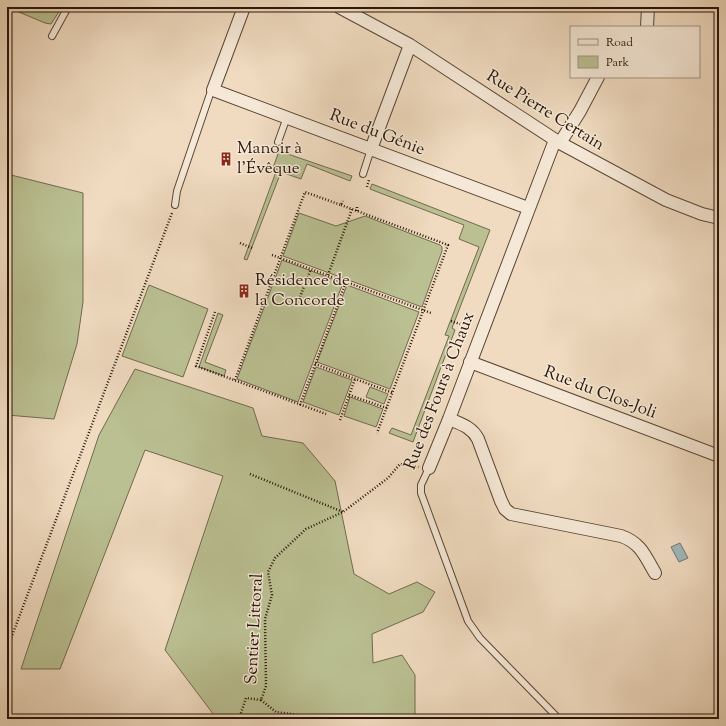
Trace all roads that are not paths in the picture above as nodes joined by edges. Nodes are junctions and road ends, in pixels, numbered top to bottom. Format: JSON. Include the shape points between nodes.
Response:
{"nodes":[{"id":1,"x":68,"y":7,"type":"edge"},
{"id":2,"x":244,"y":7,"type":"edge"},
{"id":3,"x":339,"y":7,"type":"edge"},
{"id":4,"x":648,"y":7,"type":"edge"},
{"id":5,"x":360,"y":12,"type":"edge"},
{"id":6,"x":647,"y":26,"type":"edge"},
{"id":7,"x":52,"y":36,"type":"dead end"},
{"id":8,"x":410,"y":44,"type":"junction"},
{"id":9,"x":597,"y":78,"type":"edge"},
{"id":10,"x":213,"y":90,"type":"junction"},
{"id":11,"x":287,"y":118,"type":"junction"},
{"id":12,"x":278,"y":142,"type":"dead end"},
{"id":13,"x":558,"y":142,"type":"junction"},
{"id":14,"x":371,"y":149,"type":"junction"},
{"id":15,"x":363,"y":174,"type":"dead end"},
{"id":16,"x":175,"y":205,"type":"road end"},
{"id":17,"x":528,"y":208,"type":"junction"},
{"id":18,"x":719,"y":218,"type":"edge"},
{"id":19,"x":470,"y":362,"type":"junction"},
{"id":20,"x":449,"y":419,"type":"junction"},
{"id":21,"x":719,"y":456,"type":"edge"},
{"id":22,"x":429,"y":468,"type":"joint"},
{"id":23,"x":655,"y":573,"type":"dead end"},
{"id":24,"x":559,"y":719,"type":"edge"}],
"edges":[{"from":1,"to":7,"type":"lane"},
{"from":2,"to":10,"type":"street"},
{"from":3,"to":5,"type":"street","name":"Rue Pierre Certain"},
{"from":4,"to":6,"type":"street"},
{"from":5,"to":8,"type":"street","name":"Rue Pierre Certain"},
{"from":8,"to":13,"type":"street","name":"Rue Pierre Certain"},
{"from":8,"to":14,"type":"street"},
{"from":9,"to":13,"type":"street","name":"Rue des Fours à Chaux","via":[[580,111]]},
{"from":10,"to":11,"type":"street","name":"Rue du Génie"},
{"from":10,"to":16,"type":"lane","via":[[177,191]]},
{"from":11,"to":12,"type":"lane"},
{"from":11,"to":14,"type":"street","name":"Rue du Génie"},
{"from":13,"to":17,"type":"street","name":"Rue des Fours à Chaux"},
{"from":13,"to":18,"type":"street","name":"Rue Pierre Certain","via":[[666,200]]},
{"from":14,"to":15,"type":"lane"},
{"from":14,"to":17,"type":"street","name":"Rue du Génie"},
{"from":17,"to":19,"type":"street","name":"Rue des Fours à Chaux"},
{"from":19,"to":20,"type":"street","name":"Rue des Fours à Chaux"},
{"from":19,"to":21,"type":"street","name":"Rue du Clos-Joli"},
{"from":20,"to":22,"type":"street","name":"Rue des Fours à Chaux"},
{"from":20,"to":23,"type":"street","via":[[469,427],[474,432],[501,501],[511,514],[631,540],[639,546]]},
{"from":22,"to":24,"type":"lane","name":"Rue des Fours à Chaux","via":[[421,485],[421,493],[468,621],[480,638]]}]}
